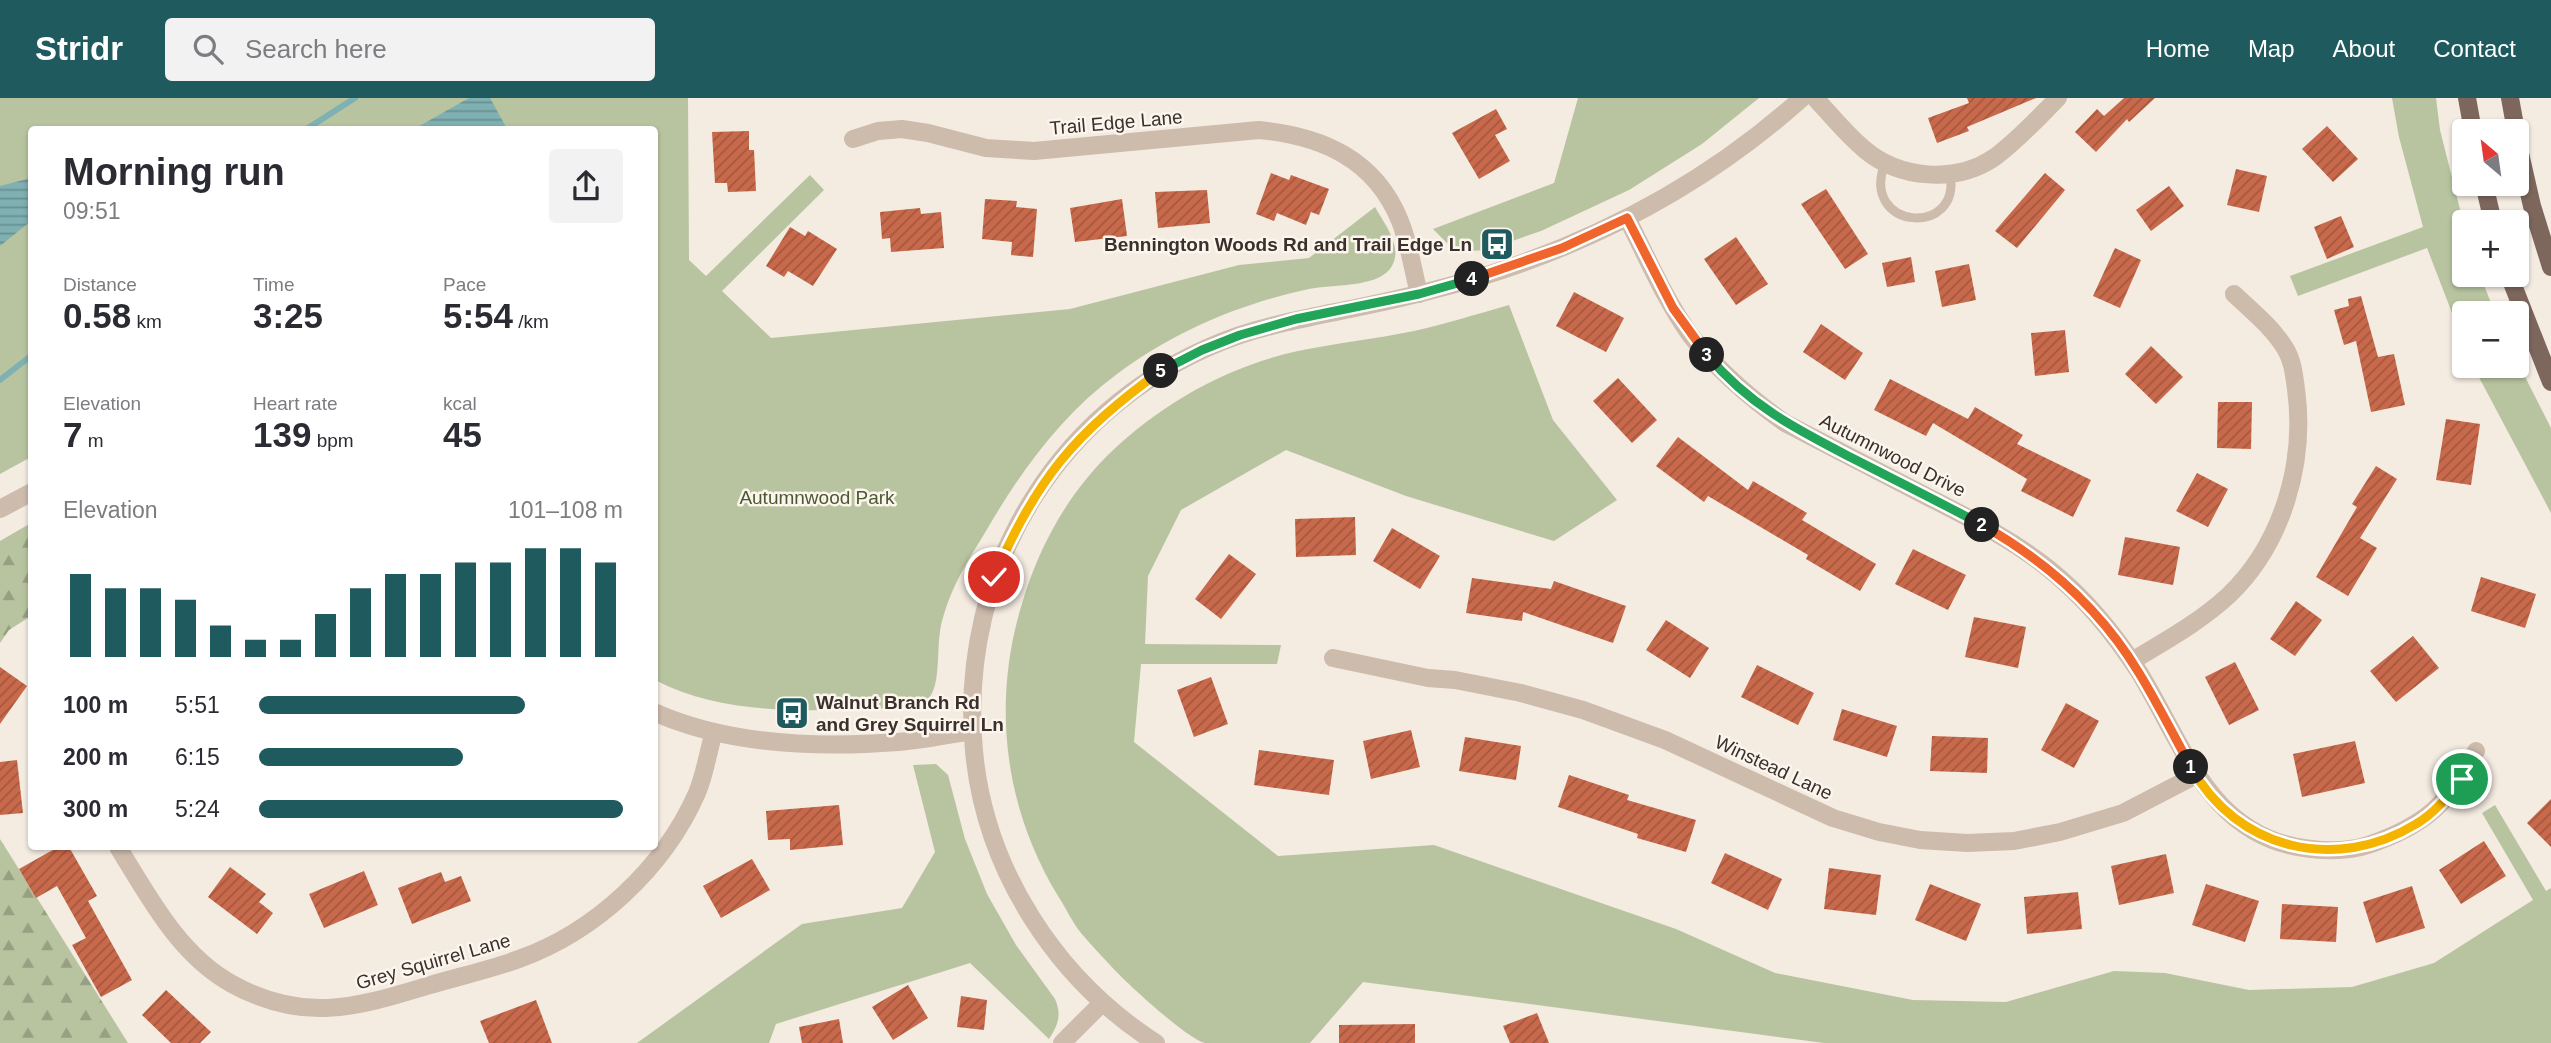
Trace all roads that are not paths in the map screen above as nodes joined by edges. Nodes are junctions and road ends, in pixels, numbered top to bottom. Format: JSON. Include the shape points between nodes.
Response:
{"nodes":[{"id":1,"x":1802,"y":98,"type":"edge"},
{"id":2,"x":1815,"y":98,"type":"edge"},
{"id":3,"x":2058,"y":98,"type":"edge"},
{"id":4,"x":2467,"y":98,"type":"edge"},
{"id":5,"x":2510,"y":98,"type":"edge"},
{"id":6,"x":2471,"y":119,"type":"edge"},
{"id":7,"x":2514,"y":119,"type":"edge"},
{"id":8,"x":853,"y":139,"type":"dead end"},
{"id":9,"x":1885,"y":163,"type":"junction"},
{"id":10,"x":1950,"y":174,"type":"junction"},
{"id":11,"x":2529,"y":192,"type":"edge"},
{"id":12,"x":1627,"y":218,"type":"junction"},
{"id":13,"x":2551,"y":267,"type":"edge"},
{"id":14,"x":2514,"y":287,"type":"edge"},
{"id":15,"x":1419,"y":294,"type":"junction"},
{"id":16,"x":2234,"y":294,"type":"dead end"},
{"id":17,"x":2551,"y":382,"type":"edge"},
{"id":18,"x":28,"y":494,"type":"edge"},
{"id":19,"x":0,"y":509,"type":"edge"},
{"id":20,"x":1333,"y":658,"type":"dead end"},
{"id":21,"x":2132,"y":661,"type":"junction"},
{"id":22,"x":658,"y":713,"type":"edge"},
{"id":23,"x":972,"y":731,"type":"junction"},
{"id":24,"x":714,"y":732,"type":"junction"},
{"id":25,"x":2476,"y":751,"type":"dead end"},
{"id":26,"x":2196,"y":775,"type":"junction"},
{"id":27,"x":120,"y":850,"type":"edge"},
{"id":28,"x":1102,"y":1003,"type":"junction"},
{"id":29,"x":1062,"y":1043,"type":"edge"},
{"id":30,"x":1156,"y":1043,"type":"edge"}],
"edges":[{"from":1,"to":12,"type":"street","via":[[1742,147]]},
{"from":2,"to":9,"type":"street","via":[[1864,149]]},
{"from":3,"to":10,"type":"street","via":[[1992,159]]},
{"from":4,"to":6,"type":"main road"},
{"from":5,"to":7,"type":"main road"},
{"from":8,"to":15,"type":"street","name":"Trail Edge Lane","via":[[902,129],[986,148],[1034,151],[1259,130],[1309,138],[1344,154],[1387,193],[1401,223]]},
{"from":9,"to":10,"type":"street","via":[[1908,172]]},
{"from":9,"to":10,"type":"lane","via":[[1880,190],[1886,204],[1912,219],[1925,218],[1942,208],[1950,196]]},
{"from":11,"to":13,"type":"main road"},
{"from":12,"to":15,"type":"street","via":[[1562,248]]},
{"from":12,"to":21,"type":"street","name":"Autumnwood Drive","via":[[1691,335],[1752,400],[1785,423],[2010,541],[2083,600]]},
{"from":14,"to":17,"type":"main road"},
{"from":15,"to":23,"type":"street","via":[[1296,319],[1202,350],[1161,371],[1091,426],[1035,494],[994,577],[975,661]]},
{"from":16,"to":21,"type":"street","via":[[2267,325],[2293,365],[2299,411],[2292,484],[2273,533],[2231,593],[2207,614]]},
{"from":18,"to":19,"type":"street"},
{"from":20,"to":26,"type":"street","name":"Winstead Lane","via":[[1521,693],[1583,710],[1665,740],[1833,818],[1920,840],[2014,841],[2060,832],[2123,813]]},
{"from":21,"to":26,"type":"street","name":"Autumnwood Drive"},
{"from":22,"to":24,"type":"street"},
{"from":23,"to":24,"type":"street","via":[[898,742],[803,744]]},
{"from":23,"to":28,"type":"street","via":[[980,787],[1009,878],[1062,961]]},
{"from":24,"to":27,"type":"street","name":"Grey Squirrel Lane","via":[[687,811],[644,873],[616,902],[554,944],[519,959],[365,1004],[321,1009],[289,1005],[258,997],[231,983],[183,944]]},
{"from":25,"to":26,"type":"street","name":"Autumnwood Drive","via":[[2462,779],[2418,824],[2362,847],[2327,850],[2297,848],[2261,836],[2215,800]]},
{"from":28,"to":29,"type":"street"},
{"from":28,"to":30,"type":"street"}]}
